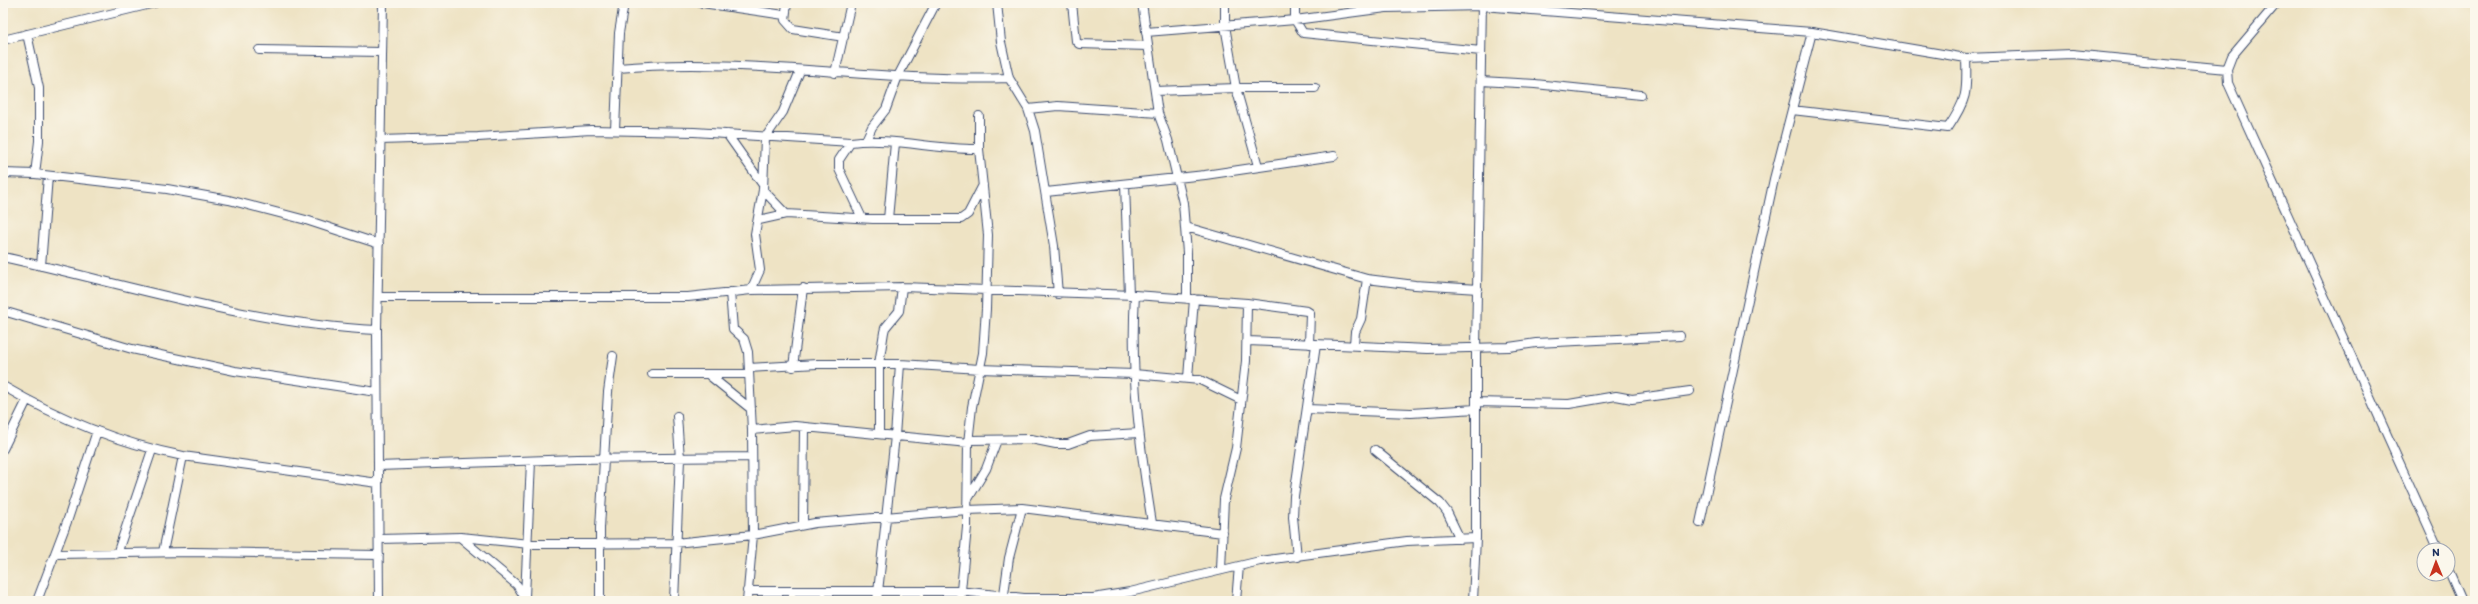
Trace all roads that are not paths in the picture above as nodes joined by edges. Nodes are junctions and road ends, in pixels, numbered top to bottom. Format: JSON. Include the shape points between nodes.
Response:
{"nodes":[{"id":1,"x":155,"y":3,"type":"edge"},
{"id":2,"x":383,"y":3,"type":"edge"},
{"id":3,"x":624,"y":3,"type":"edge"},
{"id":4,"x":702,"y":3,"type":"edge"},
{"id":5,"x":787,"y":3,"type":"edge"},
{"id":6,"x":851,"y":3,"type":"edge"},
{"id":7,"x":936,"y":3,"type":"edge"},
{"id":8,"x":997,"y":3,"type":"edge"},
{"id":9,"x":1072,"y":3,"type":"edge"},
{"id":10,"x":1142,"y":3,"type":"edge"},
{"id":11,"x":1225,"y":3,"type":"edge"},
{"id":12,"x":1295,"y":3,"type":"edge"},
{"id":13,"x":2277,"y":3,"type":"edge"},
{"id":14,"x":1482,"y":4,"type":"edge"},
{"id":15,"x":1386,"y":5,"type":"edge"},
{"id":16,"x":1543,"y":6,"type":"edge"},
{"id":17,"x":784,"y":15,"type":"junction"},
{"id":18,"x":1295,"y":20,"type":"junction"},
{"id":19,"x":1225,"y":26,"type":"junction"},
{"id":20,"x":1146,"y":32,"type":"junction"},
{"id":21,"x":1812,"y":32,"type":"junction"},
{"id":22,"x":27,"y":34,"type":"junction"},
{"id":23,"x":844,"y":37,"type":"junction"},
{"id":24,"x":3,"y":40,"type":"edge"},
{"id":25,"x":1148,"y":46,"type":"junction"},
{"id":26,"x":259,"y":50,"type":"dead end"},
{"id":27,"x":1481,"y":51,"type":"junction"},
{"id":28,"x":382,"y":52,"type":"junction"},
{"id":29,"x":1966,"y":58,"type":"junction"},
{"id":30,"x":618,"y":68,"type":"junction"},
{"id":31,"x":2226,"y":69,"type":"junction"},
{"id":32,"x":800,"y":71,"type":"junction"},
{"id":33,"x":835,"y":73,"type":"junction"},
{"id":34,"x":898,"y":76,"type":"junction"},
{"id":35,"x":1009,"y":78,"type":"junction"},
{"id":36,"x":1481,"y":82,"type":"junction"},
{"id":37,"x":1236,"y":88,"type":"junction"},
{"id":38,"x":1314,"y":88,"type":"dead end"},
{"id":39,"x":1154,"y":91,"type":"junction"},
{"id":40,"x":1641,"y":95,"type":"dead end"},
{"id":41,"x":1028,"y":109,"type":"junction"},
{"id":42,"x":1792,"y":110,"type":"junction"},
{"id":43,"x":1158,"y":113,"type":"junction"},
{"id":44,"x":979,"y":116,"type":"dead end"},
{"id":45,"x":615,"y":130,"type":"junction"},
{"id":46,"x":727,"y":134,"type":"junction"},
{"id":47,"x":766,"y":138,"type":"junction"},
{"id":48,"x":380,"y":140,"type":"junction"},
{"id":49,"x":866,"y":140,"type":"junction"},
{"id":50,"x":851,"y":142,"type":"junction"},
{"id":51,"x":895,"y":143,"type":"junction"},
{"id":52,"x":979,"y":149,"type":"junction"},
{"id":53,"x":1334,"y":156,"type":"dead end"},
{"id":54,"x":1258,"y":166,"type":"junction"},
{"id":55,"x":3,"y":173,"type":"edge"},
{"id":56,"x":35,"y":174,"type":"junction"},
{"id":57,"x":48,"y":176,"type":"junction"},
{"id":58,"x":1178,"y":178,"type":"junction"},
{"id":59,"x":1125,"y":184,"type":"junction"},
{"id":60,"x":983,"y":186,"type":"junction"},
{"id":61,"x":763,"y":187,"type":"junction"},
{"id":62,"x":1046,"y":192,"type":"junction"},
{"id":63,"x":786,"y":214,"type":"junction"},
{"id":64,"x":862,"y":218,"type":"junction"},
{"id":65,"x":888,"y":219,"type":"junction"},
{"id":66,"x":759,"y":220,"type":"junction"},
{"id":67,"x":1186,"y":227,"type":"junction"},
{"id":68,"x":379,"y":244,"type":"junction"},
{"id":69,"x":3,"y":258,"type":"edge"},
{"id":70,"x":41,"y":266,"type":"junction"},
{"id":71,"x":1367,"y":279,"type":"junction"},
{"id":72,"x":902,"y":287,"type":"junction"},
{"id":73,"x":803,"y":288,"type":"junction"},
{"id":74,"x":1478,"y":289,"type":"junction"},
{"id":75,"x":752,"y":290,"type":"junction"},
{"id":76,"x":987,"y":291,"type":"junction"},
{"id":77,"x":730,"y":292,"type":"junction"},
{"id":78,"x":1058,"y":294,"type":"junction"},
{"id":79,"x":1132,"y":295,"type":"junction"},
{"id":80,"x":378,"y":297,"type":"junction"},
{"id":81,"x":1190,"y":299,"type":"junction"},
{"id":82,"x":1247,"y":303,"type":"junction"},
{"id":83,"x":3,"y":311,"type":"edge"},
{"id":84,"x":377,"y":330,"type":"junction"},
{"id":85,"x":1680,"y":336,"type":"dead end"},
{"id":86,"x":1248,"y":340,"type":"junction"},
{"id":87,"x":1313,"y":344,"type":"junction"},
{"id":88,"x":1354,"y":344,"type":"junction"},
{"id":89,"x":1476,"y":348,"type":"junction"},
{"id":90,"x":613,"y":356,"type":"dead end"},
{"id":91,"x":880,"y":364,"type":"junction"},
{"id":92,"x":900,"y":364,"type":"junction"},
{"id":93,"x":793,"y":367,"type":"junction"},
{"id":94,"x":980,"y":369,"type":"junction"},
{"id":95,"x":749,"y":371,"type":"junction"},
{"id":96,"x":652,"y":374,"type":"dead end"},
{"id":97,"x":1134,"y":374,"type":"junction"},
{"id":98,"x":710,"y":376,"type":"junction"},
{"id":99,"x":1188,"y":378,"type":"junction"},
{"id":100,"x":3,"y":386,"type":"edge"},
{"id":101,"x":1690,"y":391,"type":"dead end"},
{"id":102,"x":377,"y":392,"type":"junction"},
{"id":103,"x":27,"y":400,"type":"junction"},
{"id":104,"x":1241,"y":400,"type":"junction"},
{"id":105,"x":1476,"y":406,"type":"junction"},
{"id":106,"x":751,"y":409,"type":"junction"},
{"id":107,"x":1307,"y":410,"type":"junction"},
{"id":108,"x":677,"y":416,"type":"dead end"},
{"id":109,"x":804,"y":427,"type":"junction"},
{"id":110,"x":752,"y":430,"type":"junction"},
{"id":111,"x":96,"y":431,"type":"junction"},
{"id":112,"x":1139,"y":433,"type":"junction"},
{"id":113,"x":879,"y":434,"type":"junction"},
{"id":114,"x":895,"y":436,"type":"junction"},
{"id":115,"x":997,"y":440,"type":"junction"},
{"id":116,"x":969,"y":441,"type":"junction"},
{"id":117,"x":3,"y":449,"type":"edge"},
{"id":118,"x":152,"y":450,"type":"junction"},
{"id":119,"x":1375,"y":450,"type":"dead end"},
{"id":120,"x":183,"y":456,"type":"junction"},
{"id":121,"x":751,"y":457,"type":"junction"},
{"id":122,"x":604,"y":458,"type":"junction"},
{"id":123,"x":680,"y":459,"type":"junction"},
{"id":124,"x":531,"y":462,"type":"junction"},
{"id":125,"x":378,"y":466,"type":"junction"},
{"id":126,"x":378,"y":483,"type":"junction"},
{"id":127,"x":968,"y":500,"type":"junction"},
{"id":128,"x":1022,"y":508,"type":"junction"},
{"id":129,"x":968,"y":510,"type":"junction"},
{"id":130,"x":885,"y":516,"type":"junction"},
{"id":131,"x":1152,"y":523,"type":"junction"},
{"id":132,"x":1700,"y":523,"type":"dead end"},
{"id":133,"x":803,"y":524,"type":"junction"},
{"id":134,"x":1223,"y":532,"type":"junction"},
{"id":135,"x":753,"y":535,"type":"junction"},
{"id":136,"x":461,"y":537,"type":"junction"},
{"id":137,"x":380,"y":538,"type":"junction"},
{"id":138,"x":1460,"y":538,"type":"junction"},
{"id":139,"x":1476,"y":538,"type":"junction"},
{"id":140,"x":2435,"y":542,"type":"edge"},
{"id":141,"x":599,"y":543,"type":"junction"},
{"id":142,"x":675,"y":543,"type":"junction"},
{"id":143,"x":529,"y":544,"type":"junction"},
{"id":144,"x":163,"y":552,"type":"junction"},
{"id":145,"x":55,"y":554,"type":"junction"},
{"id":146,"x":117,"y":554,"type":"junction"},
{"id":147,"x":379,"y":555,"type":"junction"},
{"id":148,"x":1297,"y":557,"type":"junction"},
{"id":149,"x":1239,"y":566,"type":"junction"},
{"id":150,"x":1220,"y":570,"type":"junction"},
{"id":151,"x":2454,"y":582,"type":"edge"},
{"id":152,"x":747,"y":591,"type":"junction"},
{"id":153,"x":960,"y":591,"type":"junction"},
{"id":154,"x":1004,"y":594,"type":"junction"},
{"id":155,"x":877,"y":597,"type":"edge"},
{"id":156,"x":526,"y":599,"type":"edge"},
{"id":157,"x":1024,"y":600,"type":"edge"},
{"id":158,"x":38,"y":601,"type":"edge"},
{"id":159,"x":379,"y":601,"type":"edge"},
{"id":160,"x":600,"y":601,"type":"edge"},
{"id":161,"x":674,"y":601,"type":"edge"},
{"id":162,"x":747,"y":601,"type":"edge"},
{"id":163,"x":960,"y":601,"type":"edge"},
{"id":164,"x":1236,"y":601,"type":"edge"},
{"id":165,"x":1473,"y":601,"type":"edge"},
{"id":166,"x":2462,"y":601,"type":"edge"}],
"edges":[{"from":1,"to":22,"type":"street"},
{"from":2,"to":28,"type":"street"},
{"from":3,"to":30,"type":"street","via":[[619,33]]},
{"from":4,"to":17,"type":"street"},
{"from":5,"to":17,"type":"street"},
{"from":6,"to":23,"type":"street"},
{"from":7,"to":34,"type":"street"},
{"from":8,"to":35,"type":"street","via":[[1001,42]]},
{"from":9,"to":25,"type":"street","via":[[1076,41],[1079,44]]},
{"from":10,"to":20,"type":"street"},
{"from":11,"to":19,"type":"street"},
{"from":12,"to":18,"type":"street"},
{"from":13,"to":31,"type":"street","via":[[2232,56]]},
{"from":14,"to":15,"type":"street"},
{"from":14,"to":16,"type":"street"},
{"from":14,"to":27,"type":"street"},
{"from":15,"to":18,"type":"street"},
{"from":16,"to":21,"type":"street"},
{"from":17,"to":23,"type":"street","via":[[786,22],[793,29]]},
{"from":18,"to":19,"type":"street"},
{"from":18,"to":27,"type":"street","via":[[1303,34]]},
{"from":19,"to":20,"type":"street"},
{"from":19,"to":37,"type":"street"},
{"from":20,"to":25,"type":"street"},
{"from":21,"to":29,"type":"street"},
{"from":21,"to":42,"type":"street"},
{"from":22,"to":24,"type":"street"},
{"from":22,"to":56,"type":"street","via":[[39,88],[39,141]]},
{"from":23,"to":33,"type":"street"},
{"from":25,"to":39,"type":"street"},
{"from":26,"to":28,"type":"street"},
{"from":27,"to":36,"type":"street"},
{"from":28,"to":48,"type":"street"},
{"from":29,"to":31,"type":"street","via":[[2072,54]]},
{"from":29,"to":42,"type":"street","via":[[1967,93],[1948,128]]},
{"from":30,"to":32,"type":"street","via":[[674,64]]},
{"from":30,"to":45,"type":"street"},
{"from":31,"to":140,"type":"street","via":[[2228,83]]},
{"from":32,"to":33,"type":"street"},
{"from":32,"to":47,"type":"street","via":[[783,112]]},
{"from":33,"to":34,"type":"street"},
{"from":34,"to":35,"type":"street","via":[[946,79]]},
{"from":34,"to":49,"type":"street","via":[[886,109],[872,127]]},
{"from":35,"to":41,"type":"street"},
{"from":36,"to":40,"type":"street","via":[[1535,84]]},
{"from":36,"to":74,"type":"street"},
{"from":37,"to":38,"type":"street"},
{"from":37,"to":39,"type":"street"},
{"from":37,"to":54,"type":"street"},
{"from":39,"to":43,"type":"street"},
{"from":41,"to":43,"type":"street","via":[[1058,106]]},
{"from":41,"to":62,"type":"street","via":[[1035,131]]},
{"from":42,"to":132,"type":"street","via":[[1774,179]]},
{"from":43,"to":58,"type":"street"},
{"from":44,"to":52,"type":"street"},
{"from":45,"to":46,"type":"street"},
{"from":45,"to":48,"type":"street"},
{"from":46,"to":47,"type":"street"},
{"from":46,"to":61,"type":"street"},
{"from":47,"to":50,"type":"street"},
{"from":47,"to":61,"type":"street"},
{"from":48,"to":68,"type":"street"},
{"from":49,"to":50,"type":"street"},
{"from":49,"to":51,"type":"street"},
{"from":50,"to":64,"type":"street","via":[[839,160],[839,169]]},
{"from":51,"to":52,"type":"street"},
{"from":51,"to":65,"type":"street"},
{"from":52,"to":60,"type":"street"},
{"from":53,"to":54,"type":"street"},
{"from":54,"to":58,"type":"street"},
{"from":55,"to":56,"type":"street"},
{"from":56,"to":57,"type":"street"},
{"from":57,"to":68,"type":"street","via":[[167,189],[229,200],[306,220]]},
{"from":57,"to":70,"type":"street"},
{"from":58,"to":59,"type":"street"},
{"from":58,"to":67,"type":"street"},
{"from":59,"to":62,"type":"street"},
{"from":59,"to":79,"type":"street"},
{"from":60,"to":65,"type":"street","via":[[965,218]]},
{"from":60,"to":76,"type":"street","via":[[988,236]]},
{"from":61,"to":63,"type":"street"},
{"from":61,"to":66,"type":"street"},
{"from":62,"to":78,"type":"street"},
{"from":63,"to":64,"type":"street"},
{"from":63,"to":66,"type":"street"},
{"from":64,"to":65,"type":"street"},
{"from":66,"to":75,"type":"street","via":[[755,241],[760,270]]},
{"from":67,"to":71,"type":"street"},
{"from":67,"to":81,"type":"street"},
{"from":68,"to":80,"type":"street"},
{"from":69,"to":70,"type":"street"},
{"from":70,"to":84,"type":"street","via":[[144,293],[270,318],[332,328]]},
{"from":71,"to":74,"type":"street"},
{"from":71,"to":88,"type":"street","via":[[1361,319],[1354,332]]},
{"from":72,"to":73,"type":"street"},
{"from":72,"to":76,"type":"street"},
{"from":72,"to":91,"type":"street","via":[[899,311],[885,328]]},
{"from":73,"to":75,"type":"street"},
{"from":73,"to":93,"type":"street"},
{"from":74,"to":89,"type":"street"},
{"from":75,"to":77,"type":"street"},
{"from":76,"to":78,"type":"street"},
{"from":76,"to":94,"type":"street"},
{"from":77,"to":80,"type":"street","via":[[688,297]]},
{"from":77,"to":95,"type":"street","via":[[733,329],[746,342]]},
{"from":78,"to":79,"type":"street"},
{"from":79,"to":81,"type":"street"},
{"from":79,"to":97,"type":"street"},
{"from":80,"to":84,"type":"street"},
{"from":81,"to":82,"type":"street"},
{"from":81,"to":99,"type":"street"},
{"from":82,"to":86,"type":"street"},
{"from":82,"to":87,"type":"street","via":[[1307,311],[1310,314]]},
{"from":83,"to":102,"type":"street","via":[[132,349],[235,371]]},
{"from":84,"to":102,"type":"street"},
{"from":85,"to":89,"type":"street"},
{"from":86,"to":87,"type":"street"},
{"from":86,"to":104,"type":"street"},
{"from":87,"to":88,"type":"street"},
{"from":87,"to":107,"type":"street"},
{"from":88,"to":89,"type":"street"},
{"from":89,"to":105,"type":"street"},
{"from":90,"to":122,"type":"street"},
{"from":91,"to":92,"type":"street"},
{"from":91,"to":93,"type":"street","via":[[817,364]]},
{"from":91,"to":113,"type":"street"},
{"from":92,"to":94,"type":"street"},
{"from":92,"to":114,"type":"street"},
{"from":93,"to":95,"type":"street"},
{"from":94,"to":97,"type":"street"},
{"from":94,"to":116,"type":"street","via":[[972,407]]},
{"from":95,"to":98,"type":"street"},
{"from":95,"to":106,"type":"street"},
{"from":96,"to":98,"type":"street"},
{"from":97,"to":99,"type":"street"},
{"from":97,"to":112,"type":"street"},
{"from":98,"to":106,"type":"street"},
{"from":99,"to":104,"type":"street","via":[[1207,382]]},
{"from":100,"to":103,"type":"street"},
{"from":101,"to":105,"type":"street","via":[[1632,399],[1616,396],[1569,404]]},
{"from":102,"to":125,"type":"street"},
{"from":103,"to":111,"type":"street"},
{"from":103,"to":117,"type":"street"},
{"from":104,"to":134,"type":"street","via":[[1236,448],[1224,499]]},
{"from":105,"to":107,"type":"street","via":[[1410,413]]},
{"from":105,"to":139,"type":"street"},
{"from":106,"to":110,"type":"street"},
{"from":107,"to":148,"type":"street","via":[[1294,496]]},
{"from":108,"to":123,"type":"street"},
{"from":109,"to":110,"type":"street","via":[[778,426]]},
{"from":109,"to":113,"type":"street"},
{"from":109,"to":133,"type":"street"},
{"from":110,"to":121,"type":"street"},
{"from":111,"to":118,"type":"street"},
{"from":111,"to":145,"type":"street"},
{"from":112,"to":115,"type":"street","via":[[1090,436],[1068,444],[1031,439]]},
{"from":112,"to":131,"type":"street","via":[[1143,477]]},
{"from":113,"to":114,"type":"street"},
{"from":114,"to":116,"type":"street"},
{"from":114,"to":130,"type":"street"},
{"from":115,"to":116,"type":"street"},
{"from":115,"to":127,"type":"street","via":[[986,469]]},
{"from":116,"to":127,"type":"street"},
{"from":118,"to":120,"type":"street"},
{"from":118,"to":146,"type":"street"},
{"from":119,"to":138,"type":"street","via":[[1440,503]]},
{"from":120,"to":126,"type":"street"},
{"from":120,"to":144,"type":"street"},
{"from":121,"to":123,"type":"street"},
{"from":121,"to":135,"type":"street"},
{"from":122,"to":123,"type":"street"},
{"from":122,"to":124,"type":"street"},
{"from":122,"to":141,"type":"street"},
{"from":123,"to":142,"type":"street"},
{"from":124,"to":125,"type":"street"},
{"from":124,"to":143,"type":"street"},
{"from":125,"to":126,"type":"street"},
{"from":126,"to":137,"type":"street"},
{"from":127,"to":129,"type":"street"},
{"from":128,"to":129,"type":"street"},
{"from":128,"to":131,"type":"street"},
{"from":128,"to":154,"type":"street","via":[[1009,558]]},
{"from":129,"to":130,"type":"street"},
{"from":129,"to":153,"type":"street","via":[[966,558]]},
{"from":130,"to":133,"type":"street"},
{"from":130,"to":155,"type":"street"},
{"from":131,"to":134,"type":"street"},
{"from":133,"to":135,"type":"street"},
{"from":134,"to":150,"type":"street"},
{"from":135,"to":142,"type":"street"},
{"from":135,"to":152,"type":"street"},
{"from":136,"to":137,"type":"street"},
{"from":136,"to":143,"type":"street"},
{"from":136,"to":156,"type":"street","via":[[517,585]]},
{"from":137,"to":147,"type":"street"},
{"from":138,"to":139,"type":"street"},
{"from":138,"to":148,"type":"street","via":[[1407,541]]},
{"from":139,"to":165,"type":"street"},
{"from":141,"to":142,"type":"street"},
{"from":141,"to":143,"type":"street"},
{"from":141,"to":160,"type":"street"},
{"from":142,"to":161,"type":"street"},
{"from":143,"to":156,"type":"street"},
{"from":144,"to":146,"type":"street"},
{"from":144,"to":147,"type":"street"},
{"from":145,"to":146,"type":"street"},
{"from":145,"to":158,"type":"street"},
{"from":147,"to":159,"type":"street"},
{"from":148,"to":149,"type":"street"},
{"from":149,"to":150,"type":"street"},
{"from":149,"to":164,"type":"street"},
{"from":150,"to":157,"type":"street","via":[[1094,598]]},
{"from":151,"to":166,"type":"street"},
{"from":152,"to":155,"type":"street"},
{"from":152,"to":162,"type":"street"},
{"from":153,"to":154,"type":"street"},
{"from":153,"to":155,"type":"street"},
{"from":153,"to":163,"type":"street"},
{"from":154,"to":157,"type":"street"}]}
